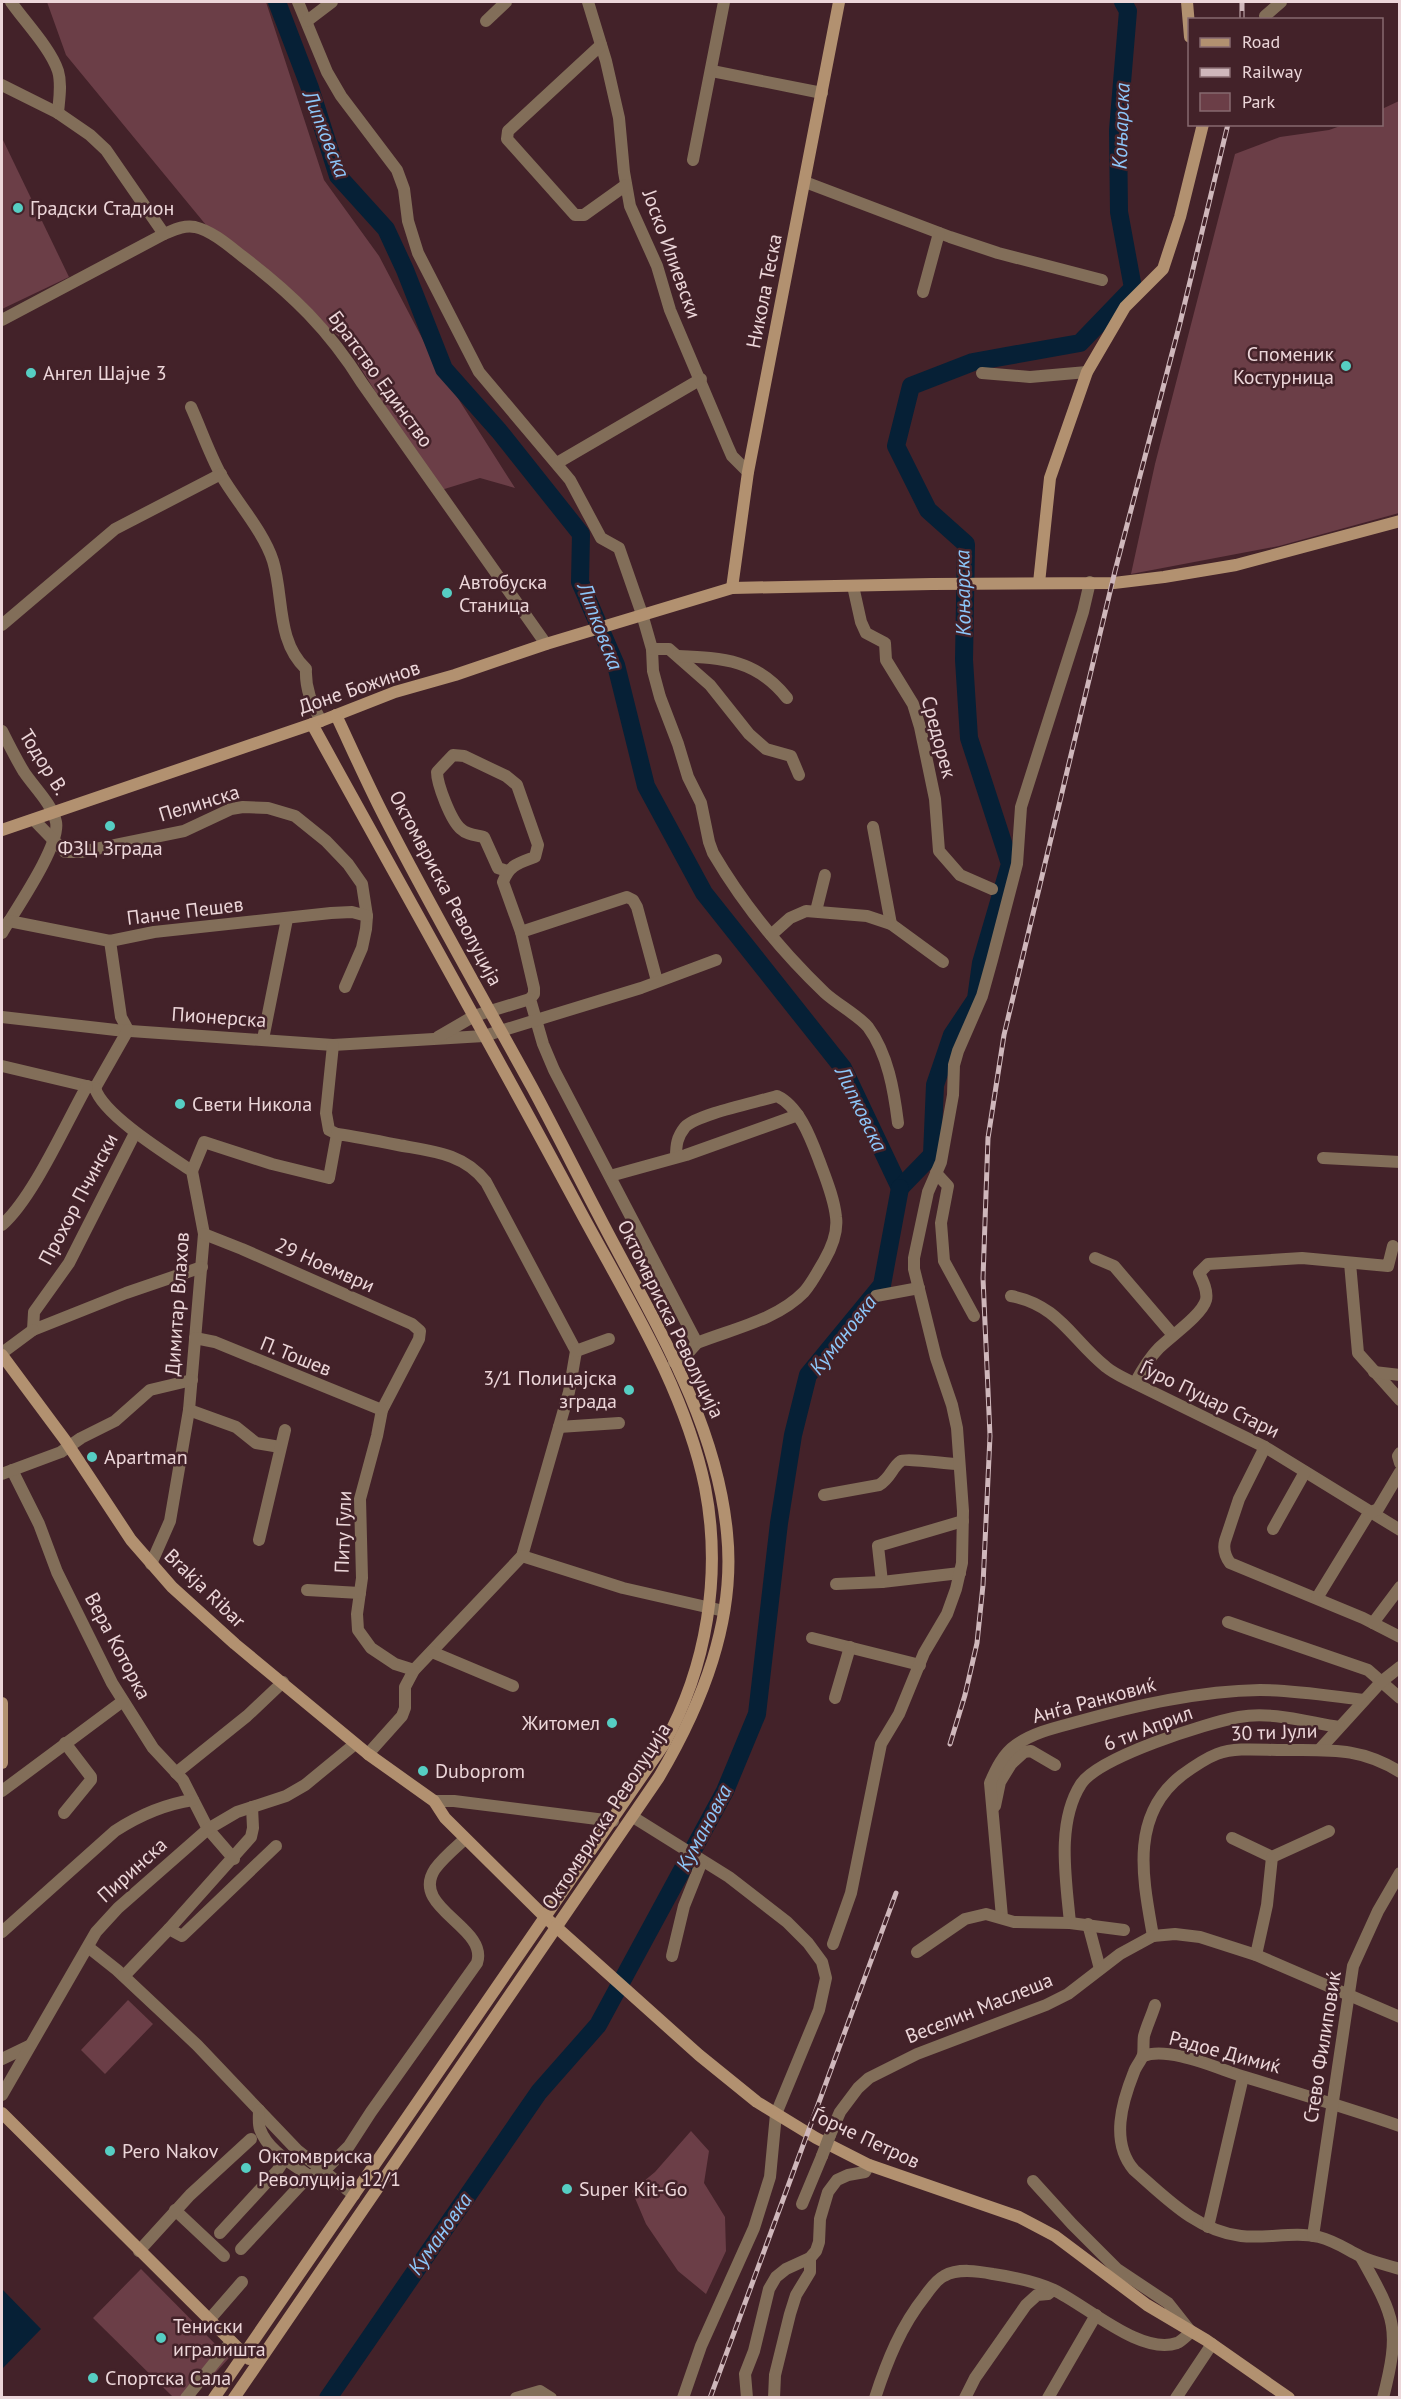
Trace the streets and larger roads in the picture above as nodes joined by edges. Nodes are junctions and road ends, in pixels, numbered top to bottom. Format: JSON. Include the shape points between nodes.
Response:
{"nodes":[{"id":1,"x":11,"y":2,"type":"edge"},
{"id":2,"x":298,"y":2,"type":"edge"},
{"id":3,"x":332,"y":2,"type":"edge"},
{"id":4,"x":506,"y":2,"type":"edge"},
{"id":5,"x":588,"y":2,"type":"edge"},
{"id":6,"x":724,"y":2,"type":"edge"},
{"id":7,"x":839,"y":2,"type":"edge"},
{"id":8,"x":1186,"y":2,"type":"edge"},
{"id":9,"x":1281,"y":2,"type":"edge"},
{"id":10,"x":1265,"y":16,"type":"dead end"},
{"id":11,"x":1188,"y":20,"type":"edge"},
{"id":12,"x":307,"y":21,"type":"junction"},
{"id":13,"x":486,"y":21,"type":"dead end"},
{"id":14,"x":601,"y":45,"type":"junction"},
{"id":15,"x":712,"y":71,"type":"junction"},
{"id":16,"x":2,"y":85,"type":"edge"},
{"id":17,"x":822,"y":93,"type":"junction"},
{"id":18,"x":58,"y":114,"type":"junction"},
{"id":19,"x":1203,"y":126,"type":"edge"},
{"id":20,"x":693,"y":160,"type":"dead end"},
{"id":21,"x":805,"y":182,"type":"junction"},
{"id":22,"x":626,"y":185,"type":"junction"},
{"id":23,"x":939,"y":233,"type":"junction"},
{"id":24,"x":164,"y":234,"type":"junction"},
{"id":25,"x":1102,"y":280,"type":"dead end"},
{"id":26,"x":923,"y":292,"type":"dead end"},
{"id":27,"x":2,"y":320,"type":"edge"},
{"id":28,"x":1087,"y":372,"type":"junction"},
{"id":29,"x":982,"y":373,"type":"dead end"},
{"id":30,"x":701,"y":379,"type":"junction"},
{"id":31,"x":191,"y":407,"type":"dead end"},
{"id":32,"x":557,"y":463,"type":"junction"},
{"id":33,"x":748,"y":472,"type":"junction"},
{"id":34,"x":220,"y":474,"type":"junction"},
{"id":35,"x":1400,"y":521,"type":"edge"},
{"id":36,"x":1090,"y":582,"type":"junction"},
{"id":37,"x":1039,"y":583,"type":"junction"},
{"id":38,"x":853,"y":586,"type":"junction"},
{"id":39,"x":732,"y":588,"type":"junction"},
{"id":40,"x":642,"y":614,"type":"junction"},
{"id":41,"x":2,"y":625,"type":"edge"},
{"id":42,"x":546,"y":644,"type":"junction"},
{"id":43,"x":651,"y":649,"type":"junction"},
{"id":44,"x":678,"y":656,"type":"junction"},
{"id":45,"x":788,"y":698,"type":"dead end"},
{"id":46,"x":336,"y":715,"type":"junction"},
{"id":47,"x":316,"y":722,"type":"junction"},
{"id":48,"x":2,"y":731,"type":"edge"},
{"id":49,"x":799,"y":775,"type":"dead end"},
{"id":50,"x":53,"y":814,"type":"junction"},
{"id":51,"x":34,"y":820,"type":"junction"},
{"id":52,"x":873,"y":827,"type":"dead end"},
{"id":53,"x":2,"y":830,"type":"edge"},
{"id":54,"x":53,"y":842,"type":"junction"},
{"id":55,"x":507,"y":871,"type":"junction"},
{"id":56,"x":825,"y":875,"type":"dead end"},
{"id":57,"x":992,"y":889,"type":"dead end"},
{"id":58,"x":816,"y":911,"type":"junction"},
{"id":59,"x":367,"y":916,"type":"junction"},
{"id":60,"x":287,"y":919,"type":"junction"},
{"id":61,"x":9,"y":921,"type":"junction"},
{"id":62,"x":891,"y":924,"type":"junction"},
{"id":63,"x":521,"y":932,"type":"junction"},
{"id":64,"x":2,"y":933,"type":"edge"},
{"id":65,"x":771,"y":935,"type":"junction"},
{"id":66,"x":110,"y":941,"type":"junction"},
{"id":67,"x":716,"y":960,"type":"dead end"},
{"id":68,"x":943,"y":962,"type":"dead end"},
{"id":69,"x":657,"y":981,"type":"junction"},
{"id":70,"x":345,"y":987,"type":"dead end"},
{"id":71,"x":530,"y":999,"type":"junction"},
{"id":72,"x":489,"y":1010,"type":"junction"},
{"id":73,"x":474,"y":1016,"type":"junction"},
{"id":74,"x":2,"y":1017,"type":"edge"},
{"id":75,"x":536,"y":1021,"type":"junction"},
{"id":76,"x":128,"y":1030,"type":"junction"},
{"id":77,"x":500,"y":1030,"type":"junction"},
{"id":78,"x":484,"y":1036,"type":"junction"},
{"id":79,"x":263,"y":1039,"type":"junction"},
{"id":80,"x":435,"y":1039,"type":"junction"},
{"id":81,"x":333,"y":1045,"type":"junction"},
{"id":82,"x":2,"y":1066,"type":"edge"},
{"id":83,"x":91,"y":1087,"type":"junction"},
{"id":84,"x":798,"y":1115,"type":"junction"},
{"id":85,"x":898,"y":1123,"type":"dead end"},
{"id":86,"x":135,"y":1133,"type":"junction"},
{"id":87,"x":337,"y":1134,"type":"junction"},
{"id":88,"x":676,"y":1157,"type":"junction"},
{"id":89,"x":1323,"y":1158,"type":"dead end"},
{"id":90,"x":1400,"y":1162,"type":"edge"},
{"id":91,"x":192,"y":1171,"type":"junction"},
{"id":92,"x":936,"y":1173,"type":"junction"},
{"id":93,"x":610,"y":1176,"type":"junction"},
{"id":94,"x":2,"y":1225,"type":"edge"},
{"id":95,"x":204,"y":1234,"type":"junction"},
{"id":96,"x":1393,"y":1246,"type":"dead end"},
{"id":97,"x":1095,"y":1258,"type":"dead end"},
{"id":98,"x":1350,"y":1263,"type":"junction"},
{"id":99,"x":202,"y":1268,"type":"junction"},
{"id":100,"x":919,"y":1288,"type":"junction"},
{"id":101,"x":876,"y":1296,"type":"dead end"},
{"id":102,"x":1011,"y":1296,"type":"dead end"},
{"id":103,"x":974,"y":1316,"type":"dead end"},
{"id":104,"x":33,"y":1330,"type":"junction"},
{"id":105,"x":1173,"y":1335,"type":"junction"},
{"id":106,"x":195,"y":1338,"type":"junction"},
{"id":107,"x":419,"y":1339,"type":"joint"},
{"id":108,"x":609,"y":1339,"type":"dead end"},
{"id":109,"x":697,"y":1343,"type":"junction"},
{"id":110,"x":576,"y":1352,"type":"junction"},
{"id":111,"x":2,"y":1354,"type":"edge"},
{"id":112,"x":674,"y":1362,"type":"junction"},
{"id":113,"x":1374,"y":1372,"type":"junction"},
{"id":114,"x":1400,"y":1376,"type":"edge"},
{"id":115,"x":192,"y":1380,"type":"junction"},
{"id":116,"x":1135,"y":1383,"type":"junction"},
{"id":117,"x":1400,"y":1400,"type":"edge"},
{"id":118,"x":189,"y":1410,"type":"junction"},
{"id":119,"x":382,"y":1410,"type":"junction"},
{"id":120,"x":619,"y":1423,"type":"dead end"},
{"id":121,"x":559,"y":1427,"type":"junction"},
{"id":122,"x":285,"y":1430,"type":"dead end"},
{"id":123,"x":69,"y":1446,"type":"junction"},
{"id":124,"x":280,"y":1447,"type":"junction"},
{"id":125,"x":1265,"y":1447,"type":"junction"},
{"id":126,"x":1400,"y":1453,"type":"edge"},
{"id":127,"x":1400,"y":1462,"type":"edge"},
{"id":128,"x":959,"y":1464,"type":"junction"},
{"id":129,"x":7,"y":1472,"type":"edge"},
{"id":130,"x":1305,"y":1472,"type":"junction"},
{"id":131,"x":1400,"y":1472,"type":"edge"},
{"id":132,"x":824,"y":1495,"type":"dead end"},
{"id":133,"x":1369,"y":1513,"type":"junction"},
{"id":134,"x":963,"y":1521,"type":"junction"},
{"id":135,"x":1274,"y":1528,"type":"dead end"},
{"id":136,"x":1400,"y":1530,"type":"edge"},
{"id":137,"x":259,"y":1540,"type":"dead end"},
{"id":138,"x":522,"y":1556,"type":"junction"},
{"id":139,"x":151,"y":1564,"type":"junction"},
{"id":140,"x":960,"y":1573,"type":"junction"},
{"id":141,"x":882,"y":1582,"type":"junction"},
{"id":142,"x":837,"y":1584,"type":"dead end"},
{"id":143,"x":1400,"y":1587,"type":"edge"},
{"id":144,"x":307,"y":1590,"type":"dead end"},
{"id":145,"x":360,"y":1593,"type":"junction"},
{"id":146,"x":1317,"y":1598,"type":"junction"},
{"id":147,"x":709,"y":1609,"type":"junction"},
{"id":148,"x":724,"y":1611,"type":"junction"},
{"id":149,"x":1228,"y":1622,"type":"dead end"},
{"id":150,"x":1373,"y":1623,"type":"junction"},
{"id":151,"x":1400,"y":1637,"type":"edge"},
{"id":152,"x":812,"y":1638,"type":"dead end"},
{"id":153,"x":850,"y":1647,"type":"junction"},
{"id":154,"x":432,"y":1652,"type":"junction"},
{"id":155,"x":920,"y":1665,"type":"junction"},
{"id":156,"x":1400,"y":1666,"type":"edge"},
{"id":157,"x":414,"y":1670,"type":"junction"},
{"id":158,"x":283,"y":1682,"type":"junction"},
{"id":159,"x":1381,"y":1682,"type":"junction"},
{"id":160,"x":513,"y":1686,"type":"dead end"},
{"id":161,"x":835,"y":1698,"type":"dead end"},
{"id":162,"x":1400,"y":1698,"type":"edge"},
{"id":163,"x":1364,"y":1700,"type":"junction"},
{"id":164,"x":123,"y":1701,"type":"junction"},
{"id":165,"x":2,"y":1703,"type":"edge"},
{"id":166,"x":1339,"y":1727,"type":"junction"},
{"id":167,"x":65,"y":1743,"type":"junction"},
{"id":168,"x":356,"y":1743,"type":"junction"},
{"id":169,"x":1320,"y":1749,"type":"junction"},
{"id":170,"x":368,"y":1754,"type":"junction"},
{"id":171,"x":2,"y":1763,"type":"edge"},
{"id":172,"x":1054,"y":1765,"type":"dead end"},
{"id":173,"x":1400,"y":1772,"type":"edge"},
{"id":174,"x":176,"y":1773,"type":"junction"},
{"id":175,"x":2,"y":1791,"type":"edge"},
{"id":176,"x":193,"y":1800,"type":"junction"},
{"id":177,"x":434,"y":1801,"type":"junction"},
{"id":178,"x":252,"y":1807,"type":"junction"},
{"id":179,"x":993,"y":1810,"type":"junction"},
{"id":180,"x":64,"y":1813,"type":"dead end"},
{"id":181,"x":633,"y":1817,"type":"junction"},
{"id":182,"x":613,"y":1821,"type":"junction"},
{"id":183,"x":208,"y":1830,"type":"junction"},
{"id":184,"x":1329,"y":1831,"type":"dead end"},
{"id":185,"x":1232,"y":1838,"type":"dead end"},
{"id":186,"x":465,"y":1839,"type":"junction"},
{"id":187,"x":276,"y":1846,"type":"dead end"},
{"id":188,"x":1272,"y":1857,"type":"junction"},
{"id":189,"x":234,"y":1859,"type":"junction"},
{"id":190,"x":702,"y":1861,"type":"junction"},
{"id":191,"x":1400,"y":1873,"type":"edge"},
{"id":192,"x":545,"y":1917,"type":"junction"},
{"id":193,"x":1002,"y":1917,"type":"junction"},
{"id":194,"x":1070,"y":1923,"type":"junction"},
{"id":195,"x":1088,"y":1924,"type":"junction"},
{"id":196,"x":557,"y":1927,"type":"junction"},
{"id":197,"x":169,"y":1929,"type":"junction"},
{"id":198,"x":1124,"y":1930,"type":"dead end"},
{"id":199,"x":2,"y":1932,"type":"edge"},
{"id":200,"x":1153,"y":1936,"type":"junction"},
{"id":201,"x":833,"y":1944,"type":"dead end"},
{"id":202,"x":88,"y":1947,"type":"junction"},
{"id":203,"x":917,"y":1952,"type":"dead end"},
{"id":204,"x":1256,"y":1955,"type":"junction"},
{"id":205,"x":672,"y":1956,"type":"dead end"},
{"id":206,"x":1100,"y":1969,"type":"junction"},
{"id":207,"x":124,"y":1976,"type":"junction"},
{"id":208,"x":1348,"y":1995,"type":"junction"},
{"id":209,"x":1155,"y":2005,"type":"dead end"},
{"id":210,"x":1400,"y":2017,"type":"edge"},
{"id":211,"x":29,"y":2046,"type":"junction"},
{"id":212,"x":1143,"y":2056,"type":"junction"},
{"id":213,"x":2,"y":2059,"type":"edge"},
{"id":214,"x":1243,"y":2077,"type":"junction"},
{"id":215,"x":2,"y":2095,"type":"edge"},
{"id":216,"x":1334,"y":2102,"type":"junction"},
{"id":217,"x":259,"y":2110,"type":"junction"},
{"id":218,"x":2,"y":2113,"type":"edge"},
{"id":219,"x":776,"y":2114,"type":"junction"},
{"id":220,"x":1400,"y":2126,"type":"edge"},
{"id":221,"x":251,"y":2139,"type":"dead end"},
{"id":222,"x":285,"y":2159,"type":"junction"},
{"id":223,"x":869,"y":2165,"type":"junction"},
{"id":224,"x":324,"y":2171,"type":"junction"},
{"id":225,"x":309,"y":2176,"type":"junction"},
{"id":226,"x":1033,"y":2181,"type":"dead end"},
{"id":227,"x":354,"y":2195,"type":"junction"},
{"id":228,"x":802,"y":2204,"type":"dead end"},
{"id":229,"x":175,"y":2210,"type":"junction"},
{"id":230,"x":1208,"y":2227,"type":"junction"},
{"id":231,"x":220,"y":2233,"type":"dead end"},
{"id":232,"x":1313,"y":2236,"type":"junction"},
{"id":233,"x":241,"y":2249,"type":"dead end"},
{"id":234,"x":139,"y":2251,"type":"junction"},
{"id":235,"x":224,"y":2256,"type":"dead end"},
{"id":236,"x":1361,"y":2257,"type":"junction"},
{"id":237,"x":810,"y":2258,"type":"junction"},
{"id":238,"x":1400,"y":2269,"type":"edge"},
{"id":239,"x":242,"y":2282,"type":"dead end"},
{"id":240,"x":1053,"y":2290,"type":"junction"},
{"id":241,"x":1096,"y":2315,"type":"junction"},
{"id":242,"x":209,"y":2320,"type":"junction"},
{"id":243,"x":1191,"y":2332,"type":"junction"},
{"id":244,"x":231,"y":2342,"type":"junction"},
{"id":245,"x":1212,"y":2344,"type":"junction"},
{"id":246,"x":244,"y":2354,"type":"junction"},
{"id":247,"x":255,"y":2365,"type":"junction"},
{"id":248,"x":186,"y":2397,"type":"edge"},
{"id":249,"x":214,"y":2397,"type":"edge"},
{"id":250,"x":234,"y":2397,"type":"edge"},
{"id":251,"x":516,"y":2397,"type":"edge"},
{"id":252,"x":551,"y":2397,"type":"edge"},
{"id":253,"x":683,"y":2397,"type":"edge"},
{"id":254,"x":747,"y":2397,"type":"edge"},
{"id":255,"x":774,"y":2397,"type":"edge"},
{"id":256,"x":875,"y":2397,"type":"edge"},
{"id":257,"x":965,"y":2397,"type":"edge"},
{"id":258,"x":1048,"y":2397,"type":"edge"},
{"id":259,"x":1176,"y":2397,"type":"edge"},
{"id":260,"x":1289,"y":2397,"type":"edge"},
{"id":261,"x":1383,"y":2397,"type":"edge"}],
"edges":[{"from":1,"to":18,"type":"street","via":[[58,71]]},
{"from":2,"to":12,"type":"street"},
{"from":3,"to":12,"type":"street"},
{"from":4,"to":13,"type":"street"},
{"from":5,"to":14,"type":"street","name":"Јоско Илиевски"},
{"from":6,"to":15,"type":"street"},
{"from":7,"to":17,"type":"street","name":"Никола Теска"},
{"from":8,"to":11,"type":"street"},
{"from":9,"to":10,"type":"street"},
{"from":12,"to":32,"type":"street","via":[[341,96],[397,170],[418,253],[465,350],[478,372]]},
{"from":14,"to":22,"type":"street","name":"Јоско Илиевски","via":[[620,118]]},
{"from":14,"to":22,"type":"street","via":[[506,135],[575,214],[584,215]]},
{"from":15,"to":17,"type":"street"},
{"from":15,"to":20,"type":"street"},
{"from":16,"to":18,"type":"street"},
{"from":17,"to":21,"type":"street","name":"Никола Теска"},
{"from":18,"to":24,"type":"street","via":[[106,150]]},
{"from":19,"to":28,"type":"street","via":[[1163,269],[1125,307]]},
{"from":21,"to":23,"type":"street"},
{"from":21,"to":33,"type":"street","name":"Никола Теска"},
{"from":22,"to":30,"type":"street","name":"Јоско Илиевски","via":[[630,206],[657,266],[670,310]]},
{"from":23,"to":25,"type":"street"},
{"from":23,"to":26,"type":"street"},
{"from":24,"to":27,"type":"street","name":"Братство Единство"},
{"from":24,"to":42,"type":"street","name":"Братство Единство","via":[[180,227],[202,229],[253,264],[319,322]]},
{"from":28,"to":29,"type":"street","via":[[1030,376]]},
{"from":28,"to":37,"type":"street","via":[[1050,478]]},
{"from":30,"to":32,"type":"street"},
{"from":30,"to":33,"type":"street","name":"Јоско Илиевски","via":[[732,456]]},
{"from":31,"to":34,"type":"street"},
{"from":32,"to":40,"type":"street","via":[[601,538],[619,548]]},
{"from":33,"to":39,"type":"street","name":"Никола Теска"},
{"from":34,"to":41,"type":"street","via":[[115,529]]},
{"from":34,"to":47,"type":"street","via":[[273,560],[288,644],[306,669],[305,682]]},
{"from":35,"to":36,"type":"street","name":"Доне Божинов","via":[[1236,565],[1114,583]]},
{"from":36,"to":37,"type":"street","name":"Доне Божинов"},
{"from":36,"to":92,"type":"street","via":[[1021,807],[1017,864],[982,996],[954,1065],[953,1095]]},
{"from":37,"to":38,"type":"street","name":"Доне Божинов"},
{"from":38,"to":39,"type":"street","name":"Доне Божинов"},
{"from":38,"to":57,"type":"street","name":"Средорек","via":[[866,633],[885,643],[886,660],[913,704],[935,799],[939,850],[960,875]]},
{"from":39,"to":40,"type":"street","name":"Доне Божинов"},
{"from":40,"to":42,"type":"street","name":"Доне Божинов"},
{"from":40,"to":43,"type":"street"},
{"from":42,"to":46,"type":"street","name":"Доне Божинов"},
{"from":43,"to":44,"type":"street","via":[[669,649]]},
{"from":43,"to":65,"type":"street","via":[[660,696],[701,803],[713,852]]},
{"from":44,"to":45,"type":"street","via":[[710,657],[750,667],[767,676]]},
{"from":44,"to":49,"type":"street","via":[[710,685],[749,734],[766,748],[791,756]]},
{"from":46,"to":47,"type":"street","name":"Доне Божинов"},
{"from":46,"to":72,"type":"street","name":"Октомвриска Револуција","via":[[383,815]]},
{"from":47,"to":50,"type":"street","name":"Доне Божинов"},
{"from":47,"to":73,"type":"street","name":"Октомвриска Револуција"},
{"from":48,"to":50,"type":"street","name":"Тодор В."},
{"from":50,"to":51,"type":"street","name":"Доне Божинов"},
{"from":50,"to":54,"type":"street"},
{"from":51,"to":53,"type":"street","name":"Доне Божинов"},
{"from":51,"to":54,"type":"street","name":"Пелинска"},
{"from":52,"to":62,"type":"street"},
{"from":54,"to":59,"type":"street","name":"Пелинска","via":[[65,852],[101,850],[184,831],[231,809],[279,810],[304,822],[348,864],[362,884]]},
{"from":54,"to":61,"type":"street"},
{"from":55,"to":55,"type":"street","via":[[535,857],[538,845],[517,785],[464,756],[453,755],[437,772],[441,791],[459,828],[484,837],[498,868]]},
{"from":55,"to":63,"type":"street","via":[[503,882]]},
{"from":56,"to":58,"type":"street"},
{"from":58,"to":62,"type":"street","via":[[867,916]]},
{"from":58,"to":65,"type":"street","via":[[790,918]]},
{"from":59,"to":60,"type":"street","name":"Панче Пешев","via":[[352,912]]},
{"from":59,"to":70,"type":"street","name":"Пелинска","via":[[362,948]]},
{"from":60,"to":66,"type":"street","name":"Панче Пешев","via":[[154,932]]},
{"from":60,"to":79,"type":"street"},
{"from":61,"to":64,"type":"street"},
{"from":61,"to":66,"type":"street","name":"Панче Пешев"},
{"from":62,"to":68,"type":"street"},
{"from":63,"to":69,"type":"street","via":[[627,897],[637,907]]},
{"from":63,"to":71,"type":"street","via":[[534,988]]},
{"from":65,"to":85,"type":"street","via":[[825,993],[869,1029],[891,1078]]},
{"from":66,"to":76,"type":"street","via":[[121,1017]]},
{"from":67,"to":69,"type":"street","name":"Пионерска"},
{"from":69,"to":75,"type":"street","name":"Пионерска"},
{"from":71,"to":72,"type":"street","name":"Пионерска"},
{"from":71,"to":75,"type":"street"},
{"from":72,"to":73,"type":"street","name":"Пионерска"},
{"from":72,"to":77,"type":"street","name":"Октомвриска Револуција"},
{"from":73,"to":78,"type":"street","name":"Октомвриска Револуција"},
{"from":73,"to":80,"type":"street","name":"Пионерска"},
{"from":74,"to":76,"type":"street","name":"Пионерска"},
{"from":75,"to":77,"type":"street","name":"Пионерска"},
{"from":75,"to":93,"type":"street","via":[[554,1070]]},
{"from":76,"to":79,"type":"street","name":"Пионерска"},
{"from":76,"to":83,"type":"street"},
{"from":77,"to":78,"type":"street","name":"Пионерска"},
{"from":77,"to":112,"type":"street","name":"Октомвриска Револуција"},
{"from":78,"to":80,"type":"street","name":"Пионерска"},
{"from":78,"to":147,"type":"street","name":"Октомвриска Револуција","via":[[647,1335],[687,1423],[705,1489],[710,1526]]},
{"from":79,"to":81,"type":"street","name":"Пионерска"},
{"from":80,"to":81,"type":"street","name":"Пионерска"},
{"from":81,"to":87,"type":"street","via":[[326,1113],[329,1130]]},
{"from":82,"to":83,"type":"street"},
{"from":83,"to":86,"type":"street"},
{"from":83,"to":94,"type":"street","via":[[33,1184]]},
{"from":84,"to":88,"type":"street"},
{"from":84,"to":88,"type":"street","via":[[777,1096],[703,1117],[686,1125],[677,1140]]},
{"from":84,"to":109,"type":"street","via":[[814,1146],[836,1216],[835,1235],[827,1255],[804,1292],[788,1306]]},
{"from":86,"to":91,"type":"street"},
{"from":86,"to":104,"type":"street","name":"Прохор Пчински","via":[[69,1263],[34,1312]]},
{"from":87,"to":91,"type":"street","via":[[329,1178],[204,1142]]},
{"from":87,"to":110,"type":"street","via":[[436,1151],[463,1161],[479,1173]]},
{"from":88,"to":93,"type":"street"},
{"from":89,"to":90,"type":"street"},
{"from":91,"to":95,"type":"street","name":"Димитар Влахов"},
{"from":92,"to":100,"type":"street","via":[[914,1258]]},
{"from":92,"to":103,"type":"street","via":[[948,1186],[942,1223],[944,1261]]},
{"from":93,"to":109,"type":"street"},
{"from":95,"to":99,"type":"street","name":"Димитар Влахов"},
{"from":95,"to":107,"type":"street","name":"29 Ноември","via":[[412,1324],[420,1331]]},
{"from":96,"to":98,"type":"street","via":[[1388,1266]]},
{"from":97,"to":105,"type":"street","via":[[1114,1266]]},
{"from":98,"to":105,"type":"street","via":[[1302,1258],[1208,1264],[1199,1273],[1205,1285],[1205,1303]]},
{"from":98,"to":113,"type":"street","via":[[1358,1353]]},
{"from":99,"to":104,"type":"street"},
{"from":99,"to":106,"type":"street","name":"Димитар Влахов"},
{"from":100,"to":101,"type":"street"},
{"from":100,"to":128,"type":"street","via":[[952,1405]]},
{"from":102,"to":116,"type":"street","name":"Ѓуро Пуцар Стари","via":[[1058,1318],[1106,1367]]},
{"from":104,"to":111,"type":"street"},
{"from":105,"to":116,"type":"street","via":[[1152,1356]]},
{"from":106,"to":115,"type":"street","name":"Димитар Влахов"},
{"from":106,"to":119,"type":"street","name":"П. Тошев","via":[[215,1342]]},
{"from":107,"to":119,"type":"street","name":"Питу Гули"},
{"from":108,"to":110,"type":"street"},
{"from":109,"to":112,"type":"street"},
{"from":110,"to":121,"type":"street"},
{"from":111,"to":123,"type":"street","name":"Brakja Ribar"},
{"from":112,"to":148,"type":"street","name":"Октомвриска Револуција","via":[[705,1433],[720,1483],[727,1534]]},
{"from":113,"to":114,"type":"street"},
{"from":113,"to":117,"type":"street"},
{"from":115,"to":118,"type":"street","name":"Димитар Влахов"},
{"from":115,"to":123,"type":"street","via":[[150,1390],[115,1421]]},
{"from":116,"to":125,"type":"street","name":"Ѓуро Пуцар Стари"},
{"from":118,"to":124,"type":"street","via":[[236,1427],[256,1443]]},
{"from":118,"to":139,"type":"street","name":"Димитар Влахов","via":[[170,1521]]},
{"from":119,"to":145,"type":"street","name":"Питу Гули","via":[[360,1499]]},
{"from":120,"to":121,"type":"street"},
{"from":121,"to":138,"type":"street"},
{"from":122,"to":124,"type":"street"},
{"from":123,"to":129,"type":"street","via":[[41,1461]]},
{"from":123,"to":139,"type":"street","name":"Brakja Ribar"},
{"from":124,"to":137,"type":"street"},
{"from":125,"to":130,"type":"street","name":"Ѓуро Пуцар Стари"},
{"from":125,"to":146,"type":"street","via":[[1239,1499],[1223,1548],[1230,1563]]},
{"from":126,"to":127,"type":"street"},
{"from":128,"to":132,"type":"street","via":[[905,1459],[879,1485]]},
{"from":128,"to":134,"type":"street"},
{"from":129,"to":164,"type":"street","name":"Вера Которка","via":[[39,1524],[57,1572]]},
{"from":130,"to":133,"type":"street","name":"Ѓуро Пуцар Стари"},
{"from":130,"to":135,"type":"street"},
{"from":131,"to":133,"type":"street","via":[[1378,1509]]},
{"from":133,"to":136,"type":"street","name":"Ѓуро Пуцар Стари"},
{"from":133,"to":146,"type":"street"},
{"from":134,"to":140,"type":"street"},
{"from":134,"to":141,"type":"street","via":[[878,1546]]},
{"from":138,"to":147,"type":"street","via":[[623,1588]]},
{"from":138,"to":154,"type":"street"},
{"from":139,"to":158,"type":"street","name":"Brakja Ribar","via":[[206,1618]]},
{"from":140,"to":141,"type":"street"},
{"from":140,"to":155,"type":"street","via":[[947,1614]]},
{"from":141,"to":142,"type":"street"},
{"from":143,"to":150,"type":"street"},
{"from":144,"to":145,"type":"street"},
{"from":145,"to":157,"type":"street","name":"Питу Гули","via":[[358,1630],[363,1639],[382,1657]]},
{"from":146,"to":150,"type":"street"},
{"from":147,"to":148,"type":"street"},
{"from":147,"to":182,"type":"street","name":"Октомвриска Револуција","via":[[696,1669],[680,1714]]},
{"from":148,"to":181,"type":"street","name":"Октомвриска Револуција","via":[[711,1669],[693,1716]]},
{"from":149,"to":159,"type":"street","via":[[1368,1670]]},
{"from":150,"to":151,"type":"street"},
{"from":152,"to":153,"type":"street"},
{"from":153,"to":155,"type":"street"},
{"from":153,"to":161,"type":"street"},
{"from":154,"to":157,"type":"street"},
{"from":154,"to":160,"type":"street"},
{"from":155,"to":201,"type":"street","via":[[881,1744],[851,1893]]},
{"from":156,"to":159,"type":"street"},
{"from":157,"to":170,"type":"street","via":[[405,1687],[402,1716]]},
{"from":158,"to":168,"type":"street","name":"Brakja Ribar"},
{"from":158,"to":174,"type":"street"},
{"from":159,"to":162,"type":"street"},
{"from":159,"to":163,"type":"street"},
{"from":163,"to":166,"type":"street"},
{"from":163,"to":179,"type":"street","name":"Анѓа Ранковиќ","via":[[1290,1691],[1221,1692],[1058,1727],[1013,1747],[998,1766],[990,1783]]},
{"from":164,"to":167,"type":"street"},
{"from":164,"to":174,"type":"street","name":"Вера Которка","via":[[153,1748]]},
{"from":165,"to":171,"type":"street"},
{"from":166,"to":169,"type":"street"},
{"from":166,"to":194,"type":"street","name":"6 ти Април","via":[[1239,1716],[1172,1737],[1099,1767],[1082,1783],[1071,1808],[1065,1845]]},
{"from":167,"to":175,"type":"street"},
{"from":167,"to":180,"type":"street","via":[[91,1780]]},
{"from":168,"to":170,"type":"street","name":"Brakja Ribar"},
{"from":168,"to":178,"type":"street","name":"Пиринска","via":[[305,1785]]},
{"from":169,"to":173,"type":"street","name":"30 ти Јули","via":[[1363,1754]]},
{"from":169,"to":200,"type":"street","name":"30 ти Јули","via":[[1218,1754],[1174,1781],[1159,1799],[1147,1824],[1143,1849],[1145,1893]]},
{"from":170,"to":177,"type":"street","name":"Brakja Ribar"},
{"from":172,"to":179,"type":"street","via":[[1031,1751],[1024,1752],[1000,1782]]},
{"from":174,"to":176,"type":"street","name":"Вера Которка"},
{"from":176,"to":183,"type":"street","name":"Вера Которка"},
{"from":176,"to":199,"type":"street","via":[[176,1802],[115,1831]]},
{"from":177,"to":182,"type":"street"},
{"from":177,"to":186,"type":"street","name":"Brakja Ribar"},
{"from":178,"to":183,"type":"street","name":"Пиринска"},
{"from":178,"to":189,"type":"street","via":[[252,1837]]},
{"from":179,"to":193,"type":"street","name":"Анѓа Ранковиќ"},
{"from":181,"to":190,"type":"street"},
{"from":181,"to":196,"type":"street","name":"Октомвриска Револуција"},
{"from":182,"to":192,"type":"street","name":"Октомвриска Револуција"},
{"from":183,"to":189,"type":"street","name":"Вера Которка"},
{"from":183,"to":202,"type":"street","name":"Пиринска","via":[[117,1908]]},
{"from":184,"to":188,"type":"street"},
{"from":185,"to":188,"type":"street"},
{"from":186,"to":192,"type":"street","name":"Ѓорче Петров"},
{"from":186,"to":224,"type":"street","via":[[434,1871],[432,1894],[475,1944],[479,1951],[477,1963],[349,2146]]},
{"from":187,"to":197,"type":"street","via":[[182,1936]]},
{"from":188,"to":204,"type":"street"},
{"from":189,"to":197,"type":"street"},
{"from":190,"to":205,"type":"street","via":[[684,1906]]},
{"from":190,"to":219,"type":"street","via":[[787,1922],[822,1962],[826,1978],[819,2010]]},
{"from":191,"to":208,"type":"street","name":"Стево Филиповиќ","via":[[1353,1966]]},
{"from":192,"to":196,"type":"street","name":"Ѓорче Петров"},
{"from":192,"to":227,"type":"street","name":"Октомвриска Револуција"},
{"from":193,"to":194,"type":"street","via":[[1014,1922]]},
{"from":193,"to":203,"type":"street","via":[[986,1914],[965,1919]]},
{"from":194,"to":195,"type":"street"},
{"from":195,"to":198,"type":"street"},
{"from":195,"to":206,"type":"street"},
{"from":196,"to":219,"type":"street","name":"Ѓорче Петров","via":[[699,2055]]},
{"from":196,"to":247,"type":"street","name":"Октомвриска Револуција"},
{"from":197,"to":207,"type":"street"},
{"from":200,"to":204,"type":"street","name":"Веселин Маслеша","via":[[1200,1937]]},
{"from":200,"to":206,"type":"street","name":"Веселин Маслеша"},
{"from":202,"to":207,"type":"street"},
{"from":202,"to":211,"type":"street","name":"Пиринска"},
{"from":204,"to":208,"type":"street","name":"Веселин Маслеша"},
{"from":206,"to":228,"type":"street","name":"Веселин Маслеша","bridge":true,"via":[[1068,1994],[1046,2005],[917,2054],[869,2078],[840,2112]]},
{"from":207,"to":217,"type":"street"},
{"from":208,"to":210,"type":"street","name":"Веселин Маслеша"},
{"from":208,"to":216,"type":"street","name":"Стево Филиповиќ"},
{"from":209,"to":212,"type":"street","via":[[1144,2037]]},
{"from":211,"to":213,"type":"street"},
{"from":211,"to":215,"type":"street","name":"Пиринска"},
{"from":212,"to":214,"type":"street","name":"Радое Димиќ","via":[[1158,2053],[1186,2058]]},
{"from":212,"to":230,"type":"street","via":[[1124,2104],[1121,2147],[1134,2170],[1187,2216]]},
{"from":214,"to":216,"type":"street","name":"Радое Димиќ"},
{"from":214,"to":230,"type":"street"},
{"from":216,"to":220,"type":"street","name":"Радое Димиќ"},
{"from":216,"to":232,"type":"street","name":"Стево Филиповиќ"},
{"from":217,"to":222,"type":"street","via":[[259,2129]]},
{"from":217,"to":224,"type":"street","via":[[297,2150]]},
{"from":218,"to":234,"type":"street"},
{"from":219,"to":223,"type":"street","name":"Ѓорче Петров"},
{"from":219,"to":253,"type":"street","via":[[765,2195]]},
{"from":221,"to":229,"type":"street"},
{"from":222,"to":225,"type":"street"},
{"from":222,"to":231,"type":"street"},
{"from":223,"to":237,"type":"street","via":[[866,2172],[837,2180],[828,2192],[820,2218],[819,2242]]},
{"from":223,"to":243,"type":"street","name":"Ѓорче Петров","via":[[1028,2222],[1055,2236],[1147,2305]]},
{"from":224,"to":225,"type":"street"},
{"from":224,"to":227,"type":"street"},
{"from":225,"to":233,"type":"street"},
{"from":226,"to":243,"type":"street","via":[[1117,2269],[1168,2303]]},
{"from":227,"to":246,"type":"street","name":"Октомвриска Револуција"},
{"from":229,"to":234,"type":"street"},
{"from":229,"to":235,"type":"street"},
{"from":230,"to":232,"type":"street","via":[[1242,2236]]},
{"from":232,"to":236,"type":"street"},
{"from":234,"to":242,"type":"street"},
{"from":236,"to":238,"type":"street"},
{"from":236,"to":261,"type":"street","via":[[1384,2298],[1395,2333]]},
{"from":237,"to":254,"type":"street","via":[[786,2269],[768,2289],[745,2374]]},
{"from":237,"to":255,"type":"street","via":[[810,2272],[790,2314],[775,2375]]},
{"from":239,"to":242,"type":"street"},
{"from":240,"to":241,"type":"street"},
{"from":240,"to":256,"type":"street","via":[[985,2272],[965,2270],[944,2276],[904,2325]]},
{"from":240,"to":257,"type":"street","via":[[1037,2295],[1026,2305]]},
{"from":241,"to":243,"type":"street","via":[[1140,2339],[1161,2345],[1178,2343]]},
{"from":241,"to":258,"type":"street"},
{"from":242,"to":244,"type":"street"},
{"from":243,"to":245,"type":"street","name":"Ѓорче Петров"},
{"from":244,"to":246,"type":"street"},
{"from":244,"to":248,"type":"street"},
{"from":245,"to":259,"type":"street"},
{"from":245,"to":260,"type":"street","name":"Ѓорче Петров"},
{"from":246,"to":247,"type":"street"},
{"from":246,"to":249,"type":"street","name":"Октомвриска Револуција"},
{"from":247,"to":250,"type":"street","name":"Октомвриска Револуција"},
{"from":251,"to":252,"type":"street","via":[[540,2391]]}]}
